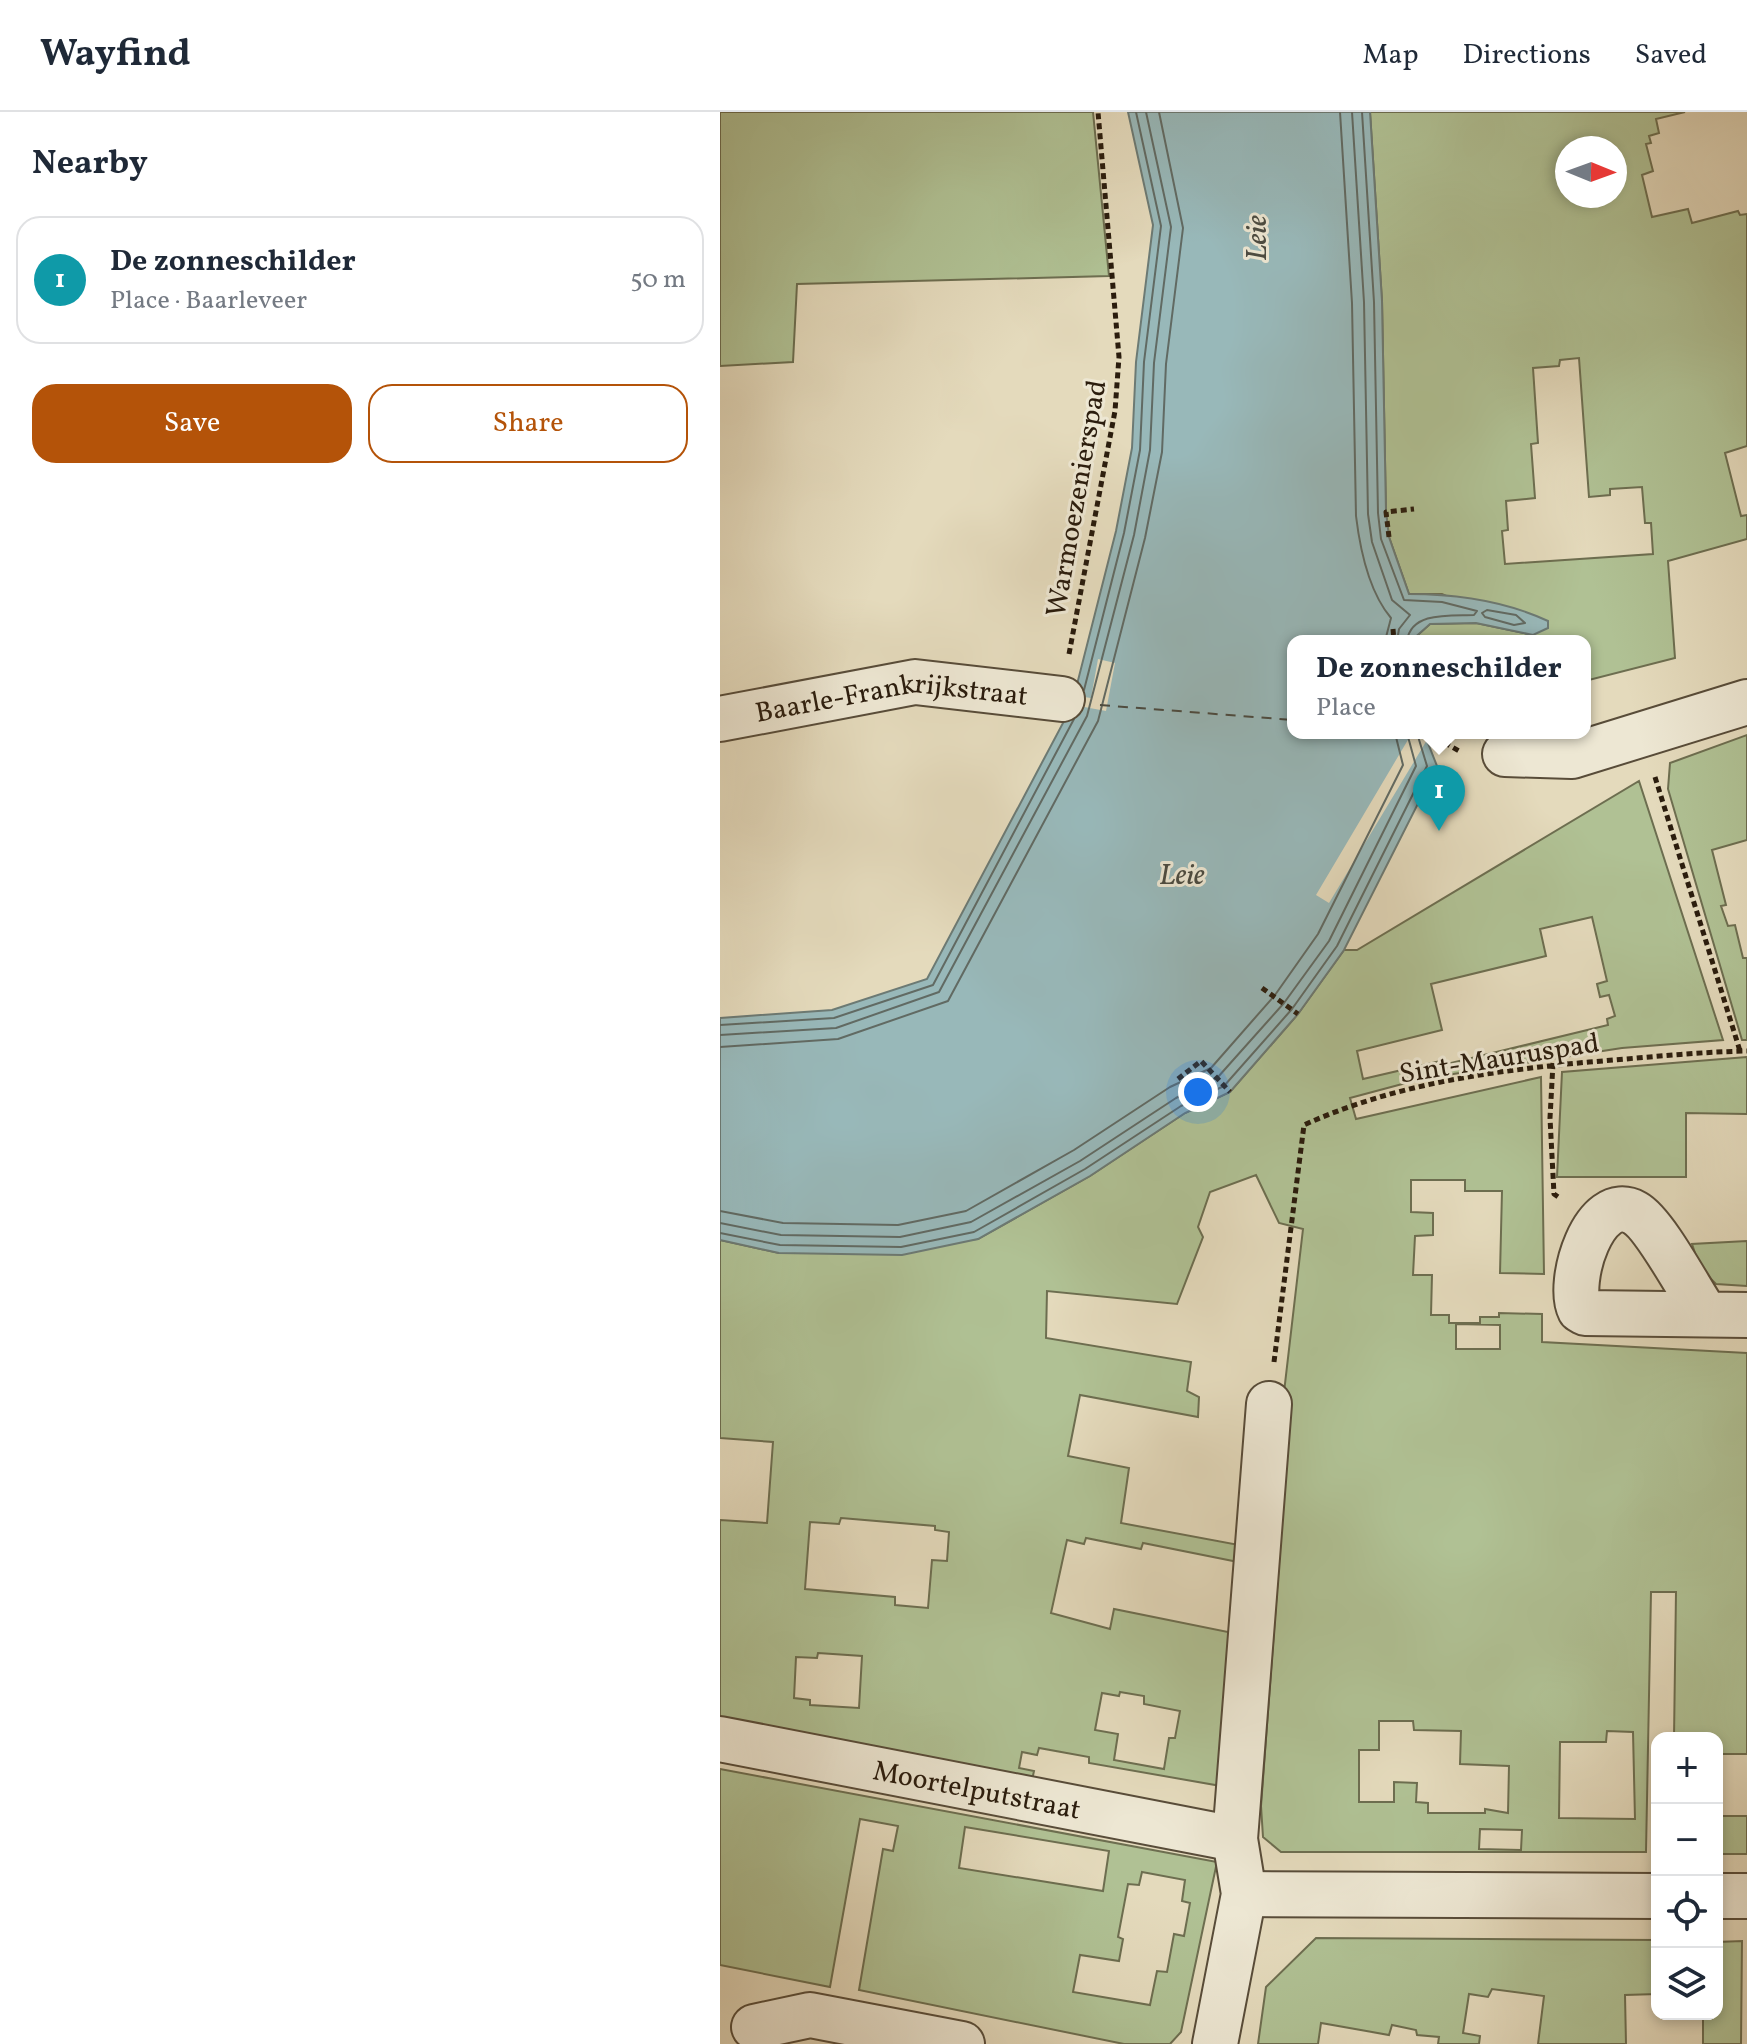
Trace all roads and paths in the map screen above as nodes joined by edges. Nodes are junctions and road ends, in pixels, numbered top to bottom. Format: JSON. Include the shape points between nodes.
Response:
{"nodes":[{"id":1,"x":1098,"y":112,"type":"edge"},
{"id":2,"x":1414,"y":509,"type":"dead end"},
{"id":3,"x":1389,"y":537,"type":"dead end"},
{"id":4,"x":1393,"y":629,"type":"dead end"},
{"id":5,"x":1394,"y":635,"type":"edge"},
{"id":6,"x":1062,"y":699,"type":"joint"},
{"id":7,"x":1747,"y":702,"type":"edge"},
{"id":8,"x":720,"y":719,"type":"edge"},
{"id":9,"x":1643,"y":737,"type":"junction"},
{"id":10,"x":1437,"y":739,"type":"edge"},
{"id":11,"x":1463,"y":754,"type":"dead end"},
{"id":12,"x":1505,"y":754,"type":"dead end"},
{"id":13,"x":1262,"y":988,"type":"dead end"},
{"id":14,"x":1298,"y":1014,"type":"dead end"},
{"id":15,"x":1744,"y":1051,"type":"edge"},
{"id":16,"x":1553,"y":1063,"type":"junction"},
{"id":17,"x":1178,"y":1079,"type":"dead end"},
{"id":18,"x":1230,"y":1092,"type":"dead end"},
{"id":19,"x":1595,"y":1226,"type":"junction"},
{"id":20,"x":1726,"y":1314,"type":"edge"},
{"id":21,"x":1269,"y":1404,"type":"joint"},
{"id":22,"x":720,"y":1739,"type":"edge"},
{"id":23,"x":1235,"y":1839,"type":"junction"},
{"id":24,"x":1244,"y":1894,"type":"junction"},
{"id":25,"x":1651,"y":1896,"type":"edge"},
{"id":26,"x":1723,"y":1896,"type":"edge"},
{"id":27,"x":1747,"y":1896,"type":"edge"},
{"id":28,"x":754,"y":2027,"type":"dead end"},
{"id":29,"x":962,"y":2044,"type":"edge"},
{"id":30,"x":1215,"y":2044,"type":"edge"}],
"edges":[{"from":1,"to":6,"type":"path","name":"Warmoezenierspad","via":[[1119,357],[1115,411],[1085,551]]},
{"from":2,"to":3,"type":"path","via":[[1386,512]]},
{"from":4,"to":5,"type":"path"},
{"from":6,"to":8,"type":"street","name":"Baarle-Frankrijkstraat","via":[[915,682]]},
{"from":7,"to":9,"type":"street"},
{"from":9,"to":12,"type":"street","via":[[1572,756]]},
{"from":9,"to":15,"type":"path"},
{"from":10,"to":11,"type":"path"},
{"from":13,"to":14,"type":"path"},
{"from":15,"to":16,"type":"path","name":"Sint-Mauruspad"},
{"from":16,"to":19,"type":"path","via":[[1554,1194]]},
{"from":16,"to":21,"type":"path","name":"Sint-Mauruspad","via":[[1380,1096],[1304,1125]]},
{"from":17,"to":18,"type":"path","via":[[1201,1061]]},
{"from":19,"to":20,"type":"street","via":[[1610,1211],[1636,1213]]},
{"from":19,"to":20,"type":"street","via":[[1577,1275],[1580,1310]]},
{"from":21,"to":23,"type":"street"},
{"from":22,"to":23,"type":"street","name":"Moortelputstraat"},
{"from":23,"to":24,"type":"street"},
{"from":24,"to":25,"type":"street"},
{"from":24,"to":30,"type":"street"},
{"from":26,"to":27,"type":"street"},
{"from":28,"to":29,"type":"street","via":[[810,2015]]}]}
